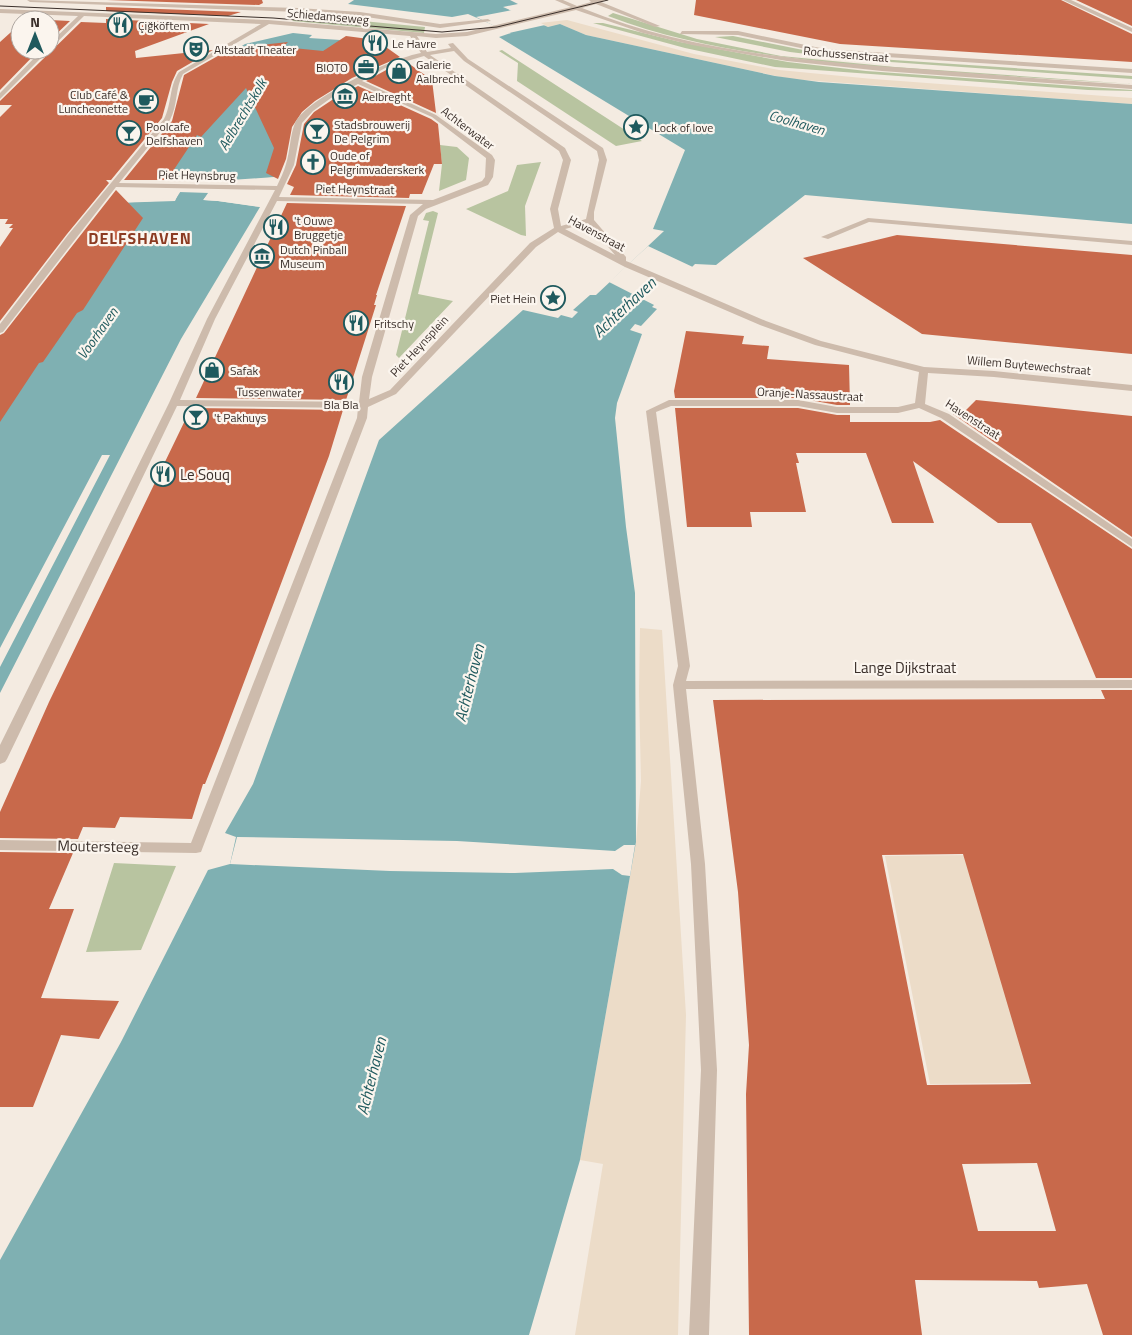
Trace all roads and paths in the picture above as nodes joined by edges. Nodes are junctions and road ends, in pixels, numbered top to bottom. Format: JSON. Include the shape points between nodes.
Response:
{"nodes":[{"id":1,"x":30,"y":0,"type":"edge"},
{"id":2,"x":558,"y":0,"type":"edge"},
{"id":3,"x":580,"y":0,"type":"edge"},
{"id":4,"x":1066,"y":0,"type":"edge"},
{"id":5,"x":597,"y":1,"type":"edge"},
{"id":6,"x":311,"y":2,"type":"dead end"},
{"id":7,"x":566,"y":4,"type":"junction"},
{"id":8,"x":576,"y":8,"type":"junction"},
{"id":9,"x":298,"y":10,"type":"junction"},
{"id":10,"x":0,"y":11,"type":"edge"},
{"id":11,"x":83,"y":14,"type":"junction"},
{"id":12,"x":268,"y":22,"type":"junction"},
{"id":13,"x":434,"y":26,"type":"junction"},
{"id":14,"x":666,"y":29,"type":"dead end"},
{"id":15,"x":1132,"y":30,"type":"edge"},
{"id":16,"x":674,"y":31,"type":"dead end"},
{"id":17,"x":682,"y":33,"type":"junction"},
{"id":18,"x":413,"y":35,"type":"junction"},
{"id":19,"x":444,"y":36,"type":"junction"},
{"id":20,"x":60,"y":37,"type":"edge"},
{"id":21,"x":455,"y":49,"type":"junction"},
{"id":22,"x":424,"y":54,"type":"junction"},
{"id":23,"x":36,"y":60,"type":"edge"},
{"id":24,"x":1132,"y":71,"type":"edge"},
{"id":25,"x":1132,"y":81,"type":"edge"},
{"id":26,"x":359,"y":82,"type":"junction"},
{"id":27,"x":1132,"y":86,"type":"edge"},
{"id":28,"x":0,"y":98,"type":"edge"},
{"id":29,"x":111,"y":188,"type":"junction"},
{"id":30,"x":280,"y":188,"type":"junction"},
{"id":31,"x":274,"y":199,"type":"junction"},
{"id":32,"x":435,"y":202,"type":"junction"},
{"id":33,"x":590,"y":220,"type":"junction"},
{"id":34,"x":558,"y":229,"type":"junction"},
{"id":35,"x":825,"y":237,"type":"dead end"},
{"id":36,"x":1132,"y":243,"type":"edge"},
{"id":37,"x":628,"y":264,"type":"junction"},
{"id":38,"x":0,"y":330,"type":"edge"},
{"id":39,"x":924,"y":370,"type":"junction"},
{"id":40,"x":1132,"y":388,"type":"edge"},
{"id":41,"x":174,"y":403,"type":"junction"},
{"id":42,"x":920,"y":404,"type":"junction"},
{"id":43,"x":364,"y":405,"type":"junction"},
{"id":44,"x":1132,"y":544,"type":"edge"},
{"id":45,"x":1132,"y":684,"type":"edge"},
{"id":46,"x":679,"y":685,"type":"junction"},
{"id":47,"x":0,"y":759,"type":"edge"},
{"id":48,"x":0,"y":845,"type":"edge"},
{"id":49,"x":699,"y":1335,"type":"edge"}],
"edges":[{"from":1,"to":9,"type":"street","name":"Schiedamseweg"},
{"from":2,"to":7,"type":"street","name":"Rochussenstraat"},
{"from":3,"to":7,"type":"street","name":"Schiedamseweg"},
{"from":4,"to":15,"type":"street"},
{"from":5,"to":8,"type":"street","name":"Schiedamseweg"},
{"from":5,"to":14,"type":"street"},
{"from":6,"to":9,"type":"street"},
{"from":7,"to":8,"type":"street","name":"Rochussenstraat"},
{"from":7,"to":13,"type":"street","name":"Schiedamseweg","via":[[486,22]]},
{"from":8,"to":19,"type":"street","name":"Schiedamseweg","via":[[467,34]]},
{"from":8,"to":27,"type":"street","name":"Rochussenstraat","via":[[669,37],[779,58],[868,68]]},
{"from":9,"to":12,"type":"street"},
{"from":9,"to":13,"type":"street","name":"Schiedamseweg","via":[[380,17]]},
{"from":10,"to":11,"type":"street","name":"Schiedamseweg"},
{"from":11,"to":12,"type":"street","name":"Schiedamseweg"},
{"from":11,"to":20,"type":"street"},
{"from":12,"to":18,"type":"street","name":"Schiedamseweg"},
{"from":12,"to":29,"type":"street","via":[[180,73],[170,115]]},
{"from":13,"to":19,"type":"street"},
{"from":16,"to":17,"type":"street","name":"Rochussenstraat"},
{"from":17,"to":24,"type":"street","name":"Rochussenstraat","via":[[738,33],[825,51]]},
{"from":17,"to":25,"type":"street","name":"Rochussenstraat","via":[[762,50],[850,62]]},
{"from":18,"to":19,"type":"street","name":"Schiedamseweg"},
{"from":18,"to":22,"type":"street","name":"Havenstraat"},
{"from":19,"to":21,"type":"street","name":"Havenstraat"},
{"from":21,"to":22,"type":"street"},
{"from":21,"to":33,"type":"street","name":"Havenstraat","via":[[466,60],[600,150],[603,160]]},
{"from":22,"to":26,"type":"street","via":[[400,60]]},
{"from":22,"to":34,"type":"street","name":"Havenstraat","via":[[562,150],[566,156],[554,209]]},
{"from":23,"to":28,"type":"street"},
{"from":26,"to":30,"type":"street","via":[[329,97],[299,123],[290,165]]},
{"from":26,"to":32,"type":"street","name":"Achterwater","via":[[434,116],[491,160],[485,183]]},
{"from":29,"to":30,"type":"street","name":"Piet Heynsbrug"},
{"from":29,"to":38,"type":"street","via":[[70,236]]},
{"from":30,"to":31,"type":"street"},
{"from":31,"to":32,"type":"street","name":"Piet Heynstraat"},
{"from":31,"to":41,"type":"street","via":[[211,319]]},
{"from":32,"to":43,"type":"street","name":"Piet Heynsplein","via":[[414,215],[367,377]]},
{"from":33,"to":34,"type":"street","name":"Piet Heynsplein"},
{"from":33,"to":37,"type":"street","name":"Havenstraat"},
{"from":34,"to":37,"type":"street","name":"Havenstraat"},
{"from":34,"to":43,"type":"street","name":"Piet Heynsplein","via":[[533,245],[393,392]]},
{"from":35,"to":36,"type":"street","via":[[868,220]]},
{"from":37,"to":39,"type":"street","via":[[763,323],[818,343]]},
{"from":39,"to":40,"type":"street","name":"Willem Buytewechstraat"},
{"from":39,"to":42,"type":"street"},
{"from":41,"to":43,"type":"street","name":"Tussenwater"},
{"from":41,"to":47,"type":"street"},
{"from":42,"to":44,"type":"street","name":"Havenstraat","via":[[945,416]]},
{"from":42,"to":46,"type":"street","name":"Oranje-Nassaustraat","via":[[898,410],[837,410],[798,404],[669,404],[651,411],[684,666]]},
{"from":43,"to":48,"type":"street","name":"Moutersteeg","via":[[362,418],[196,848]]},
{"from":45,"to":46,"type":"street","name":"Lange Dijkstraat"},
{"from":46,"to":49,"type":"street","via":[[698,864],[709,1070]]}]}
